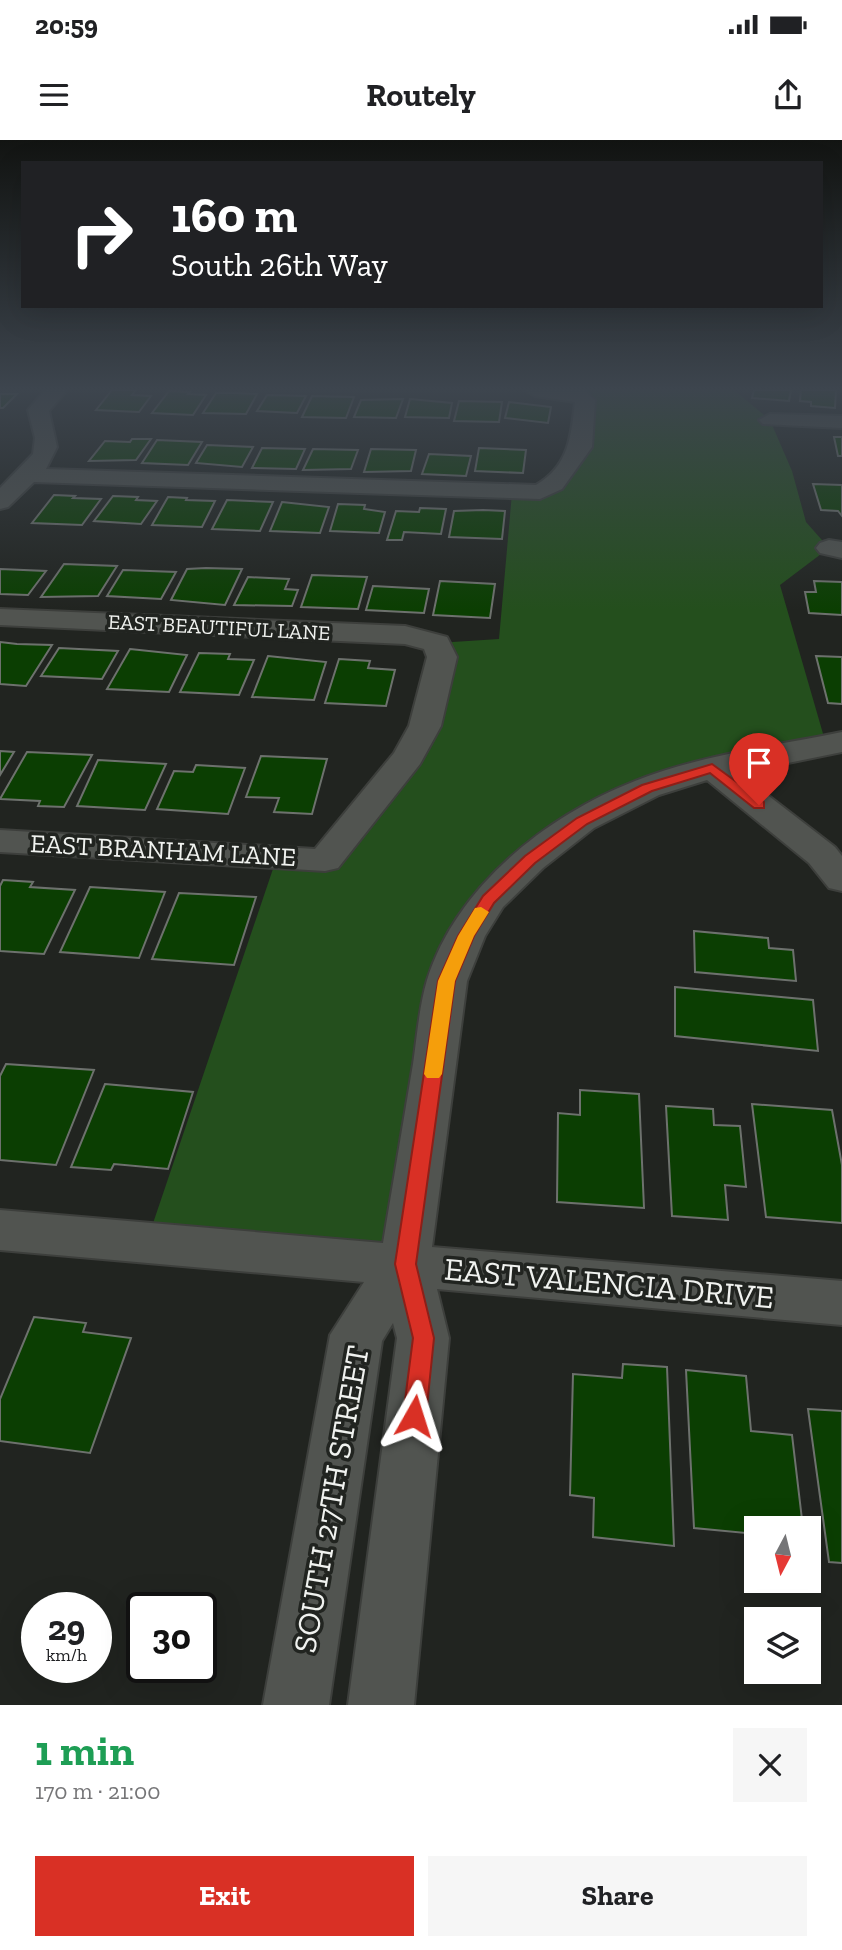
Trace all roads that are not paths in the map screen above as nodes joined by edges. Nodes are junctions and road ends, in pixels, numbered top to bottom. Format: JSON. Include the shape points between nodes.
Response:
{"nodes":[{"id":1,"x":37,"y":463,"type":"edge"},
{"id":2,"x":569,"y":463,"type":"edge"},
{"id":3,"x":30,"y":475,"type":"junction"},
{"id":4,"x":0,"y":502,"type":"edge"},
{"id":5,"x":0,"y":617,"type":"edge"},
{"id":6,"x":842,"y":742,"type":"edge"},
{"id":7,"x":712,"y":768,"type":"junction"},
{"id":8,"x":0,"y":841,"type":"edge"},
{"id":9,"x":325,"y":860,"type":"joint"},
{"id":10,"x":842,"y":880,"type":"edge"},
{"id":11,"x":0,"y":1230,"type":"edge"},
{"id":12,"x":405,"y":1264,"type":"junction"},
{"id":13,"x":842,"y":1303,"type":"edge"},
{"id":14,"x":296,"y":1705,"type":"edge"},
{"id":15,"x":381,"y":1705,"type":"edge"}],
"edges":[{"from":1,"to":3,"type":"street"},
{"from":2,"to":3,"type":"street","via":[[554,484],[540,492]]},
{"from":3,"to":4,"type":"street"},
{"from":5,"to":9,"type":"street","name":"EAST BEAUTIFUL LANE","via":[[405,635],[437,643],[442,657],[425,726],[408,757]]},
{"from":6,"to":7,"type":"street"},
{"from":7,"to":10,"type":"street","via":[[822,855]]},
{"from":7,"to":12,"type":"street","name":"SOUTH 27TH STREET","via":[[647,788],[582,821],[530,860],[488,900],[447,981]]},
{"from":8,"to":9,"type":"street","name":"EAST BRANHAM LANE"},
{"from":11,"to":12,"type":"street","name":"EAST VALENCIA DRIVE"},
{"from":12,"to":13,"type":"street","name":"EAST VALENCIA DRIVE"},
{"from":12,"to":14,"type":"street","name":"SOUTH 27TH STREET","via":[[356,1335]]},
{"from":12,"to":15,"type":"street","name":"SOUTH 27TH STREET","via":[[424,1338]]}]}
